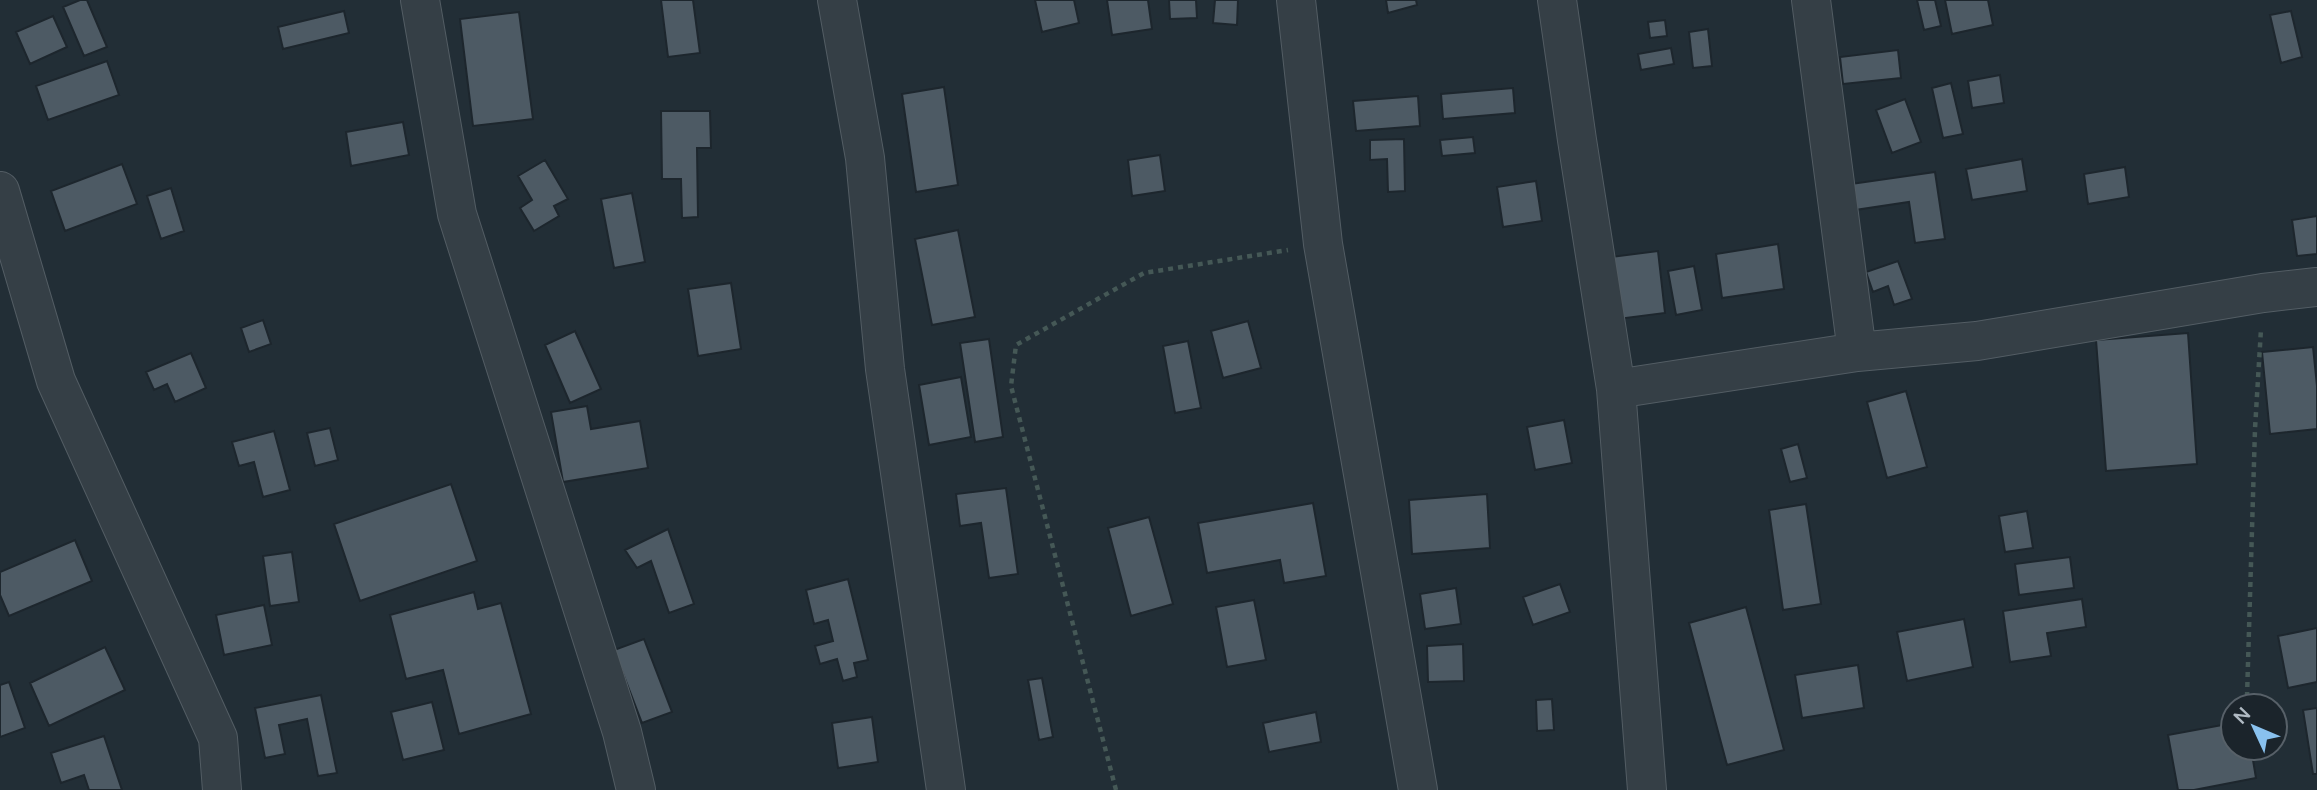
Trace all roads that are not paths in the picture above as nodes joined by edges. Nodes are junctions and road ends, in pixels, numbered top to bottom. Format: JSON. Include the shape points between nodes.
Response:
{"nodes":[{"id":1,"x":420,"y":0,"type":"edge"},
{"id":2,"x":837,"y":0,"type":"edge"},
{"id":3,"x":1296,"y":0,"type":"edge"},
{"id":4,"x":1558,"y":0,"type":"edge"},
{"id":5,"x":1811,"y":0,"type":"edge"},
{"id":6,"x":0,"y":191,"type":"edge"},
{"id":7,"x":2317,"y":287,"type":"edge"},
{"id":8,"x":1857,"y":352,"type":"junction"},
{"id":9,"x":1616,"y":389,"type":"junction"},
{"id":10,"x":222,"y":790,"type":"edge"},
{"id":11,"x":636,"y":790,"type":"edge"},
{"id":12,"x":946,"y":790,"type":"edge"},
{"id":13,"x":1418,"y":790,"type":"edge"},
{"id":14,"x":1647,"y":790,"type":"edge"}],
"edges":[{"from":1,"to":11,"type":"street","via":[[457,214],[622,732]]},
{"from":2,"to":12,"type":"street","via":[[865,158],[886,369]]},
{"from":3,"to":13,"type":"street","via":[[1324,244]]},
{"from":4,"to":9,"type":"street"},
{"from":5,"to":8,"type":"street"},
{"from":6,"to":10,"type":"street","via":[[56,381],[218,738]]},
{"from":7,"to":8,"type":"street","via":[[1977,341]]},
{"from":8,"to":9,"type":"street"},
{"from":9,"to":14,"type":"street"}]}
